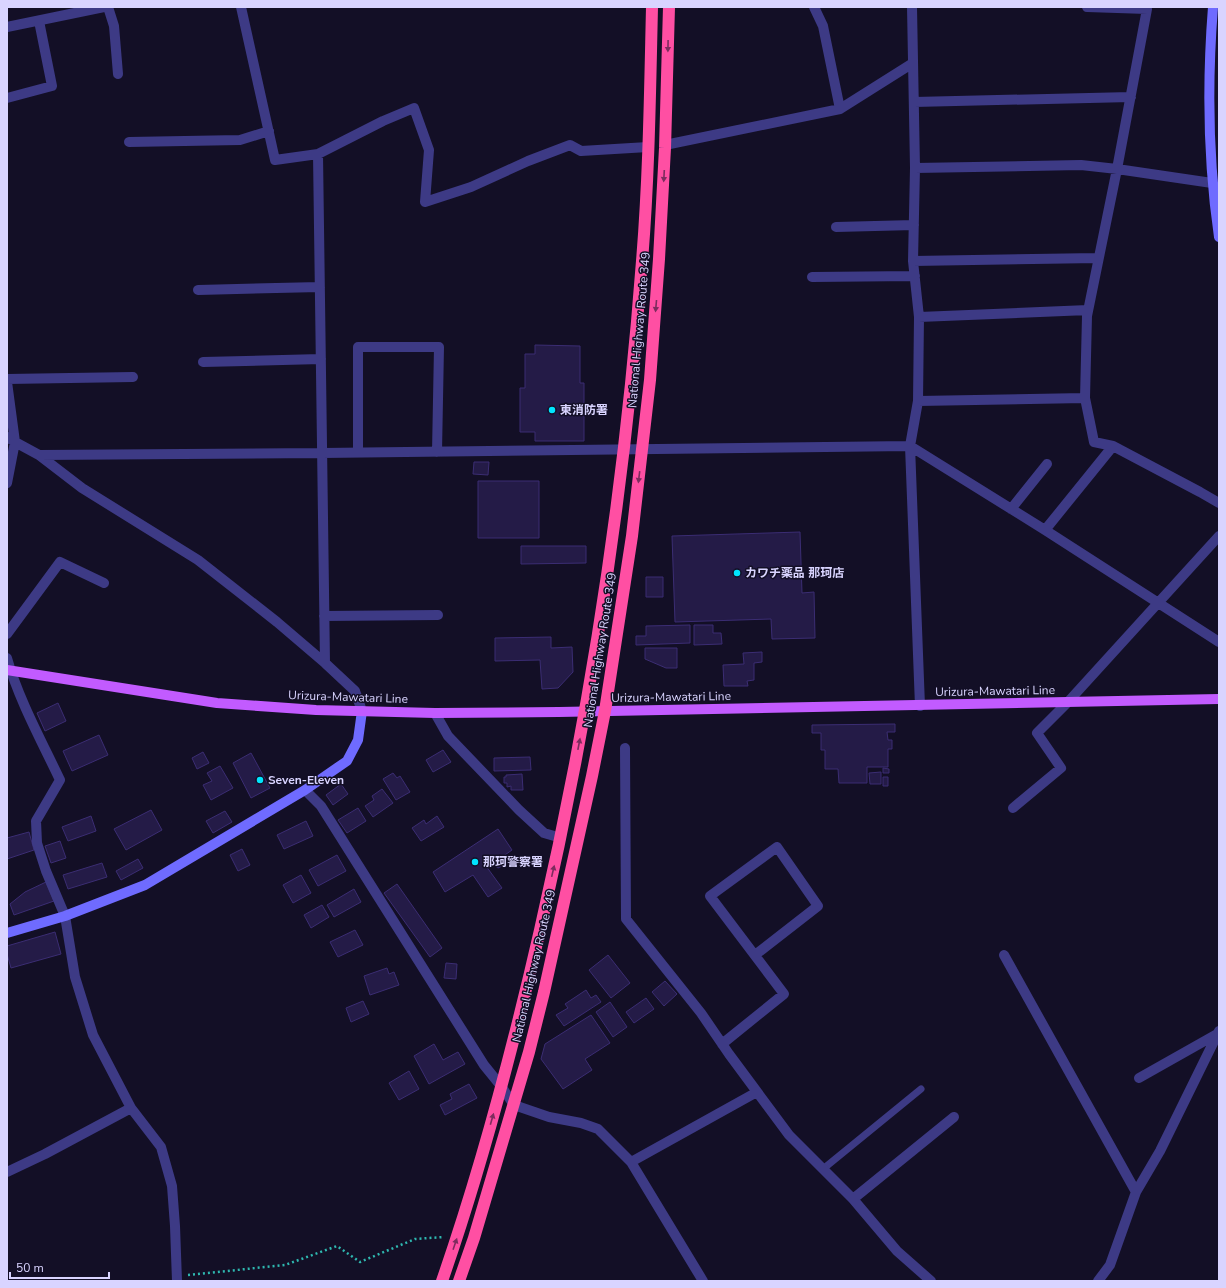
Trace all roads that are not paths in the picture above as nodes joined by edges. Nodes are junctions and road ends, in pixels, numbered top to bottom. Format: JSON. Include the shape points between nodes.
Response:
{"nodes":[{"id":1,"x":104,"y":7,"type":"edge"},
{"id":2,"x":108,"y":7,"type":"edge"},
{"id":3,"x":241,"y":7,"type":"edge"},
{"id":4,"x":652,"y":7,"type":"edge"},
{"id":5,"x":669,"y":7,"type":"edge"},
{"id":6,"x":814,"y":7,"type":"edge"},
{"id":7,"x":912,"y":7,"type":"edge"},
{"id":8,"x":1087,"y":7,"type":"edge"},
{"id":9,"x":1213,"y":7,"type":"edge"},
{"id":10,"x":39,"y":21,"type":"junction"},
{"id":11,"x":7,"y":27,"type":"edge"},
{"id":12,"x":913,"y":63,"type":"junction"},
{"id":13,"x":118,"y":74,"type":"dead end"},
{"id":14,"x":1131,"y":96,"type":"junction"},
{"id":15,"x":7,"y":98,"type":"edge"},
{"id":16,"x":914,"y":102,"type":"junction"},
{"id":17,"x":840,"y":109,"type":"junction"},
{"id":18,"x":269,"y":131,"type":"junction"},
{"id":19,"x":129,"y":142,"type":"dead end"},
{"id":20,"x":666,"y":145,"type":"junction"},
{"id":21,"x":648,"y":147,"type":"junction"},
{"id":22,"x":318,"y":154,"type":"junction"},
{"id":23,"x":915,"y":168,"type":"junction"},
{"id":24,"x":1117,"y":169,"type":"junction"},
{"id":25,"x":1212,"y":183,"type":"junction"},
{"id":26,"x":1217,"y":204,"type":"edge"},
{"id":27,"x":914,"y":225,"type":"junction"},
{"id":28,"x":836,"y":227,"type":"dead end"},
{"id":29,"x":1219,"y":237,"type":"edge"},
{"id":30,"x":1098,"y":258,"type":"junction"},
{"id":31,"x":914,"y":261,"type":"junction"},
{"id":32,"x":915,"y":276,"type":"junction"},
{"id":33,"x":812,"y":277,"type":"dead end"},
{"id":34,"x":320,"y":287,"type":"junction"},
{"id":35,"x":198,"y":290,"type":"dead end"},
{"id":36,"x":1088,"y":310,"type":"junction"},
{"id":37,"x":919,"y":317,"type":"junction"},
{"id":38,"x":321,"y":359,"type":"junction"},
{"id":39,"x":203,"y":362,"type":"dead end"},
{"id":40,"x":133,"y":377,"type":"dead end"},
{"id":41,"x":7,"y":380,"type":"edge"},
{"id":42,"x":1085,"y":398,"type":"junction"},
{"id":43,"x":918,"y":401,"type":"junction"},
{"id":44,"x":11,"y":440,"type":"edge"},
{"id":45,"x":910,"y":446,"type":"junction"},
{"id":46,"x":1113,"y":446,"type":"junction"},
{"id":47,"x":642,"y":449,"type":"junction"},
{"id":48,"x":625,"y":450,"type":"junction"},
{"id":49,"x":437,"y":452,"type":"junction"},
{"id":50,"x":322,"y":453,"type":"junction"},
{"id":51,"x":358,"y":453,"type":"junction"},
{"id":52,"x":39,"y":455,"type":"junction"},
{"id":53,"x":1047,"y":464,"type":"dead end"},
{"id":54,"x":7,"y":483,"type":"edge"},
{"id":55,"x":1219,"y":503,"type":"edge"},
{"id":56,"x":1011,"y":509,"type":"junction"},
{"id":57,"x":1045,"y":530,"type":"junction"},
{"id":58,"x":1219,"y":536,"type":"edge"},
{"id":59,"x":104,"y":583,"type":"dead end"},
{"id":60,"x":1158,"y":604,"type":"junction"},
{"id":61,"x":438,"y":615,"type":"dead end"},
{"id":62,"x":324,"y":616,"type":"junction"},
{"id":63,"x":7,"y":634,"type":"edge"},
{"id":64,"x":1219,"y":642,"type":"edge"},
{"id":65,"x":7,"y":658,"type":"edge"},
{"id":66,"x":325,"y":663,"type":"junction"},
{"id":67,"x":9,"y":670,"type":"edge"},
{"id":68,"x":1219,"y":699,"type":"edge"},
{"id":69,"x":1067,"y":703,"type":"junction"},
{"id":70,"x":920,"y":706,"type":"junction"},
{"id":71,"x":362,"y":711,"type":"junction"},
{"id":72,"x":605,"y":711,"type":"junction"},
{"id":73,"x":586,"y":712,"type":"junction"},
{"id":74,"x":435,"y":713,"type":"junction"},
{"id":75,"x":625,"y":748,"type":"dead end"},
{"id":76,"x":305,"y":790,"type":"junction"},
{"id":77,"x":1013,"y":808,"type":"dead end"},
{"id":78,"x":561,"y":838,"type":"junction"},
{"id":79,"x":64,"y":916,"type":"junction"},
{"id":80,"x":7,"y":933,"type":"edge"},
{"id":81,"x":755,"y":955,"type":"junction"},
{"id":82,"x":1004,"y":955,"type":"dead end"},
{"id":83,"x":1218,"y":1032,"type":"edge"},
{"id":84,"x":722,"y":1044,"type":"junction"},
{"id":85,"x":1139,"y":1078,"type":"dead end"},
{"id":86,"x":501,"y":1086,"type":"junction"},
{"id":87,"x":921,"y":1089,"type":"dead end"},
{"id":88,"x":757,"y":1092,"type":"junction"},
{"id":89,"x":514,"y":1105,"type":"junction"},
{"id":90,"x":131,"y":1108,"type":"junction"},
{"id":91,"x":954,"y":1117,"type":"dead end"},
{"id":92,"x":631,"y":1162,"type":"junction"},
{"id":93,"x":823,"y":1169,"type":"junction"},
{"id":94,"x":7,"y":1172,"type":"edge"},
{"id":95,"x":1136,"y":1192,"type":"junction"},
{"id":96,"x":853,"y":1199,"type":"junction"},
{"id":97,"x":178,"y":1279,"type":"edge"},
{"id":98,"x":442,"y":1281,"type":"edge"},
{"id":99,"x":459,"y":1281,"type":"edge"},
{"id":100,"x":703,"y":1281,"type":"edge"},
{"id":101,"x":931,"y":1281,"type":"edge"},
{"id":102,"x":1098,"y":1281,"type":"edge"}],
"edges":[{"from":1,"to":10,"type":"street"},
{"from":2,"to":13,"type":"street","via":[[114,26]]},
{"from":3,"to":18,"type":"street"},
{"from":4,"to":21,"type":"highway","name":"National Highway Route 349"},
{"from":5,"to":20,"type":"highway","name":"National Highway Route 349","one_way":true},
{"from":6,"to":17,"type":"street","via":[[823,26]]},
{"from":7,"to":12,"type":"street"},
{"from":8,"to":14,"type":"street","via":[[1147,9]]},
{"from":9,"to":25,"type":"street","via":[[1210,83]]},
{"from":10,"to":11,"type":"street"},
{"from":10,"to":15,"type":"street","via":[[52,86]]},
{"from":12,"to":16,"type":"street"},
{"from":12,"to":17,"type":"street"},
{"from":14,"to":16,"type":"street"},
{"from":14,"to":24,"type":"street"},
{"from":16,"to":23,"type":"street"},
{"from":17,"to":20,"type":"street"},
{"from":18,"to":19,"type":"street","via":[[240,140]]},
{"from":18,"to":22,"type":"street","via":[[275,160]]},
{"from":20,"to":47,"type":"highway","name":"National Highway Route 349","one_way":true},
{"from":21,"to":22,"type":"street","via":[[581,151],[570,145],[470,187],[425,202],[429,150],[414,108]]},
{"from":21,"to":48,"type":"highway","name":"National Highway Route 349","via":[[643,260]]},
{"from":22,"to":34,"type":"street"},
{"from":23,"to":24,"type":"street","via":[[1081,165]]},
{"from":23,"to":27,"type":"street"},
{"from":24,"to":25,"type":"street"},
{"from":24,"to":30,"type":"street"},
{"from":25,"to":26,"type":"street"},
{"from":26,"to":29,"type":"street"},
{"from":27,"to":28,"type":"street"},
{"from":27,"to":31,"type":"street"},
{"from":30,"to":31,"type":"street"},
{"from":30,"to":36,"type":"street"},
{"from":31,"to":32,"type":"street"},
{"from":32,"to":33,"type":"street"},
{"from":32,"to":37,"type":"street"},
{"from":34,"to":35,"type":"street"},
{"from":34,"to":38,"type":"street"},
{"from":36,"to":37,"type":"street"},
{"from":36,"to":42,"type":"street"},
{"from":37,"to":43,"type":"street"},
{"from":38,"to":39,"type":"street"},
{"from":38,"to":50,"type":"street"},
{"from":40,"to":41,"type":"street"},
{"from":41,"to":44,"type":"street"},
{"from":42,"to":43,"type":"street"},
{"from":42,"to":46,"type":"street","via":[[1094,442]]},
{"from":43,"to":45,"type":"street"},
{"from":44,"to":52,"type":"street"},
{"from":44,"to":54,"type":"street"},
{"from":45,"to":47,"type":"street"},
{"from":45,"to":56,"type":"street"},
{"from":45,"to":70,"type":"street"},
{"from":46,"to":55,"type":"street"},
{"from":46,"to":57,"type":"street"},
{"from":47,"to":48,"type":"street"},
{"from":47,"to":72,"type":"highway","name":"National Highway Route 349","one_way":true,"via":[[632,536]]},
{"from":48,"to":49,"type":"street"},
{"from":48,"to":73,"type":"highway","name":"National Highway Route 349"},
{"from":49,"to":51,"type":"street"},
{"from":49,"to":51,"type":"street","via":[[439,347],[358,347]]},
{"from":50,"to":51,"type":"street"},
{"from":50,"to":52,"type":"street"},
{"from":50,"to":62,"type":"street"},
{"from":52,"to":66,"type":"street","via":[[82,488],[198,560],[278,622]]},
{"from":53,"to":56,"type":"street"},
{"from":56,"to":57,"type":"street"},
{"from":57,"to":60,"type":"street"},
{"from":58,"to":60,"type":"street"},
{"from":59,"to":63,"type":"street","via":[[60,562]]},
{"from":60,"to":64,"type":"street"},
{"from":60,"to":69,"type":"street"},
{"from":61,"to":62,"type":"street"},
{"from":62,"to":66,"type":"street"},
{"from":65,"to":67,"type":"street"},
{"from":66,"to":71,"type":"street","via":[[355,691]]},
{"from":67,"to":71,"type":"main road","name":"Urizura-Mawatari Line","via":[[217,703]]},
{"from":67,"to":79,"type":"street","via":[[60,780],[36,821],[38,843],[46,871]]},
{"from":68,"to":69,"type":"main road","name":"Urizura-Mawatari Line"},
{"from":69,"to":70,"type":"main road","name":"Urizura-Mawatari Line"},
{"from":69,"to":77,"type":"street","via":[[1037,733],[1061,768]]},
{"from":70,"to":72,"type":"main road","name":"Urizura-Mawatari Line"},
{"from":71,"to":74,"type":"main road","name":"Urizura-Mawatari Line"},
{"from":71,"to":76,"type":"street","via":[[358,740],[347,761]]},
{"from":72,"to":73,"type":"main road","name":"Urizura-Mawatari Line"},
{"from":72,"to":89,"type":"highway","name":"National Highway Route 349","via":[[544,992]]},
{"from":73,"to":74,"type":"main road","name":"Urizura-Mawatari Line"},
{"from":78,"to":73,"type":"highway","name":"National Highway Route 349","one_way":true},
{"from":74,"to":78,"type":"street","via":[[448,736],[519,810],[544,832]]},
{"from":75,"to":84,"type":"street","via":[[626,919],[701,1013]]},
{"from":76,"to":79,"type":"street","via":[[145,885]]},
{"from":76,"to":86,"type":"street","via":[[321,806],[484,1065]]},
{"from":86,"to":78,"type":"highway","name":"National Highway Route 349","one_way":true},
{"from":79,"to":80,"type":"street"},
{"from":79,"to":90,"type":"street","via":[[74,977],[93,1035]]},
{"from":81,"to":81,"type":"street","via":[[710,896],[777,847],[818,906]]},
{"from":81,"to":84,"type":"street","via":[[784,994]]},
{"from":82,"to":95,"type":"street"},
{"from":83,"to":85,"type":"street"},
{"from":83,"to":95,"type":"street","via":[[1160,1150]]},
{"from":84,"to":88,"type":"street"},
{"from":86,"to":89,"type":"street"},
{"from":98,"to":86,"type":"highway","name":"National Highway Route 349","one_way":true,"via":[[458,1237]]},
{"from":87,"to":93,"type":"lane"},
{"from":88,"to":92,"type":"street"},
{"from":88,"to":93,"type":"street","via":[[789,1135]]},
{"from":89,"to":92,"type":"street","via":[[598,1129]]},
{"from":89,"to":99,"type":"highway","name":"National Highway Route 349"},
{"from":90,"to":94,"type":"street"},
{"from":90,"to":97,"type":"street","via":[[160,1147],[170,1180]]},
{"from":91,"to":96,"type":"street"},
{"from":92,"to":100,"type":"street"},
{"from":93,"to":96,"type":"street"},
{"from":95,"to":102,"type":"street","via":[[1110,1265]]},
{"from":96,"to":101,"type":"street","via":[[897,1251]]}]}
